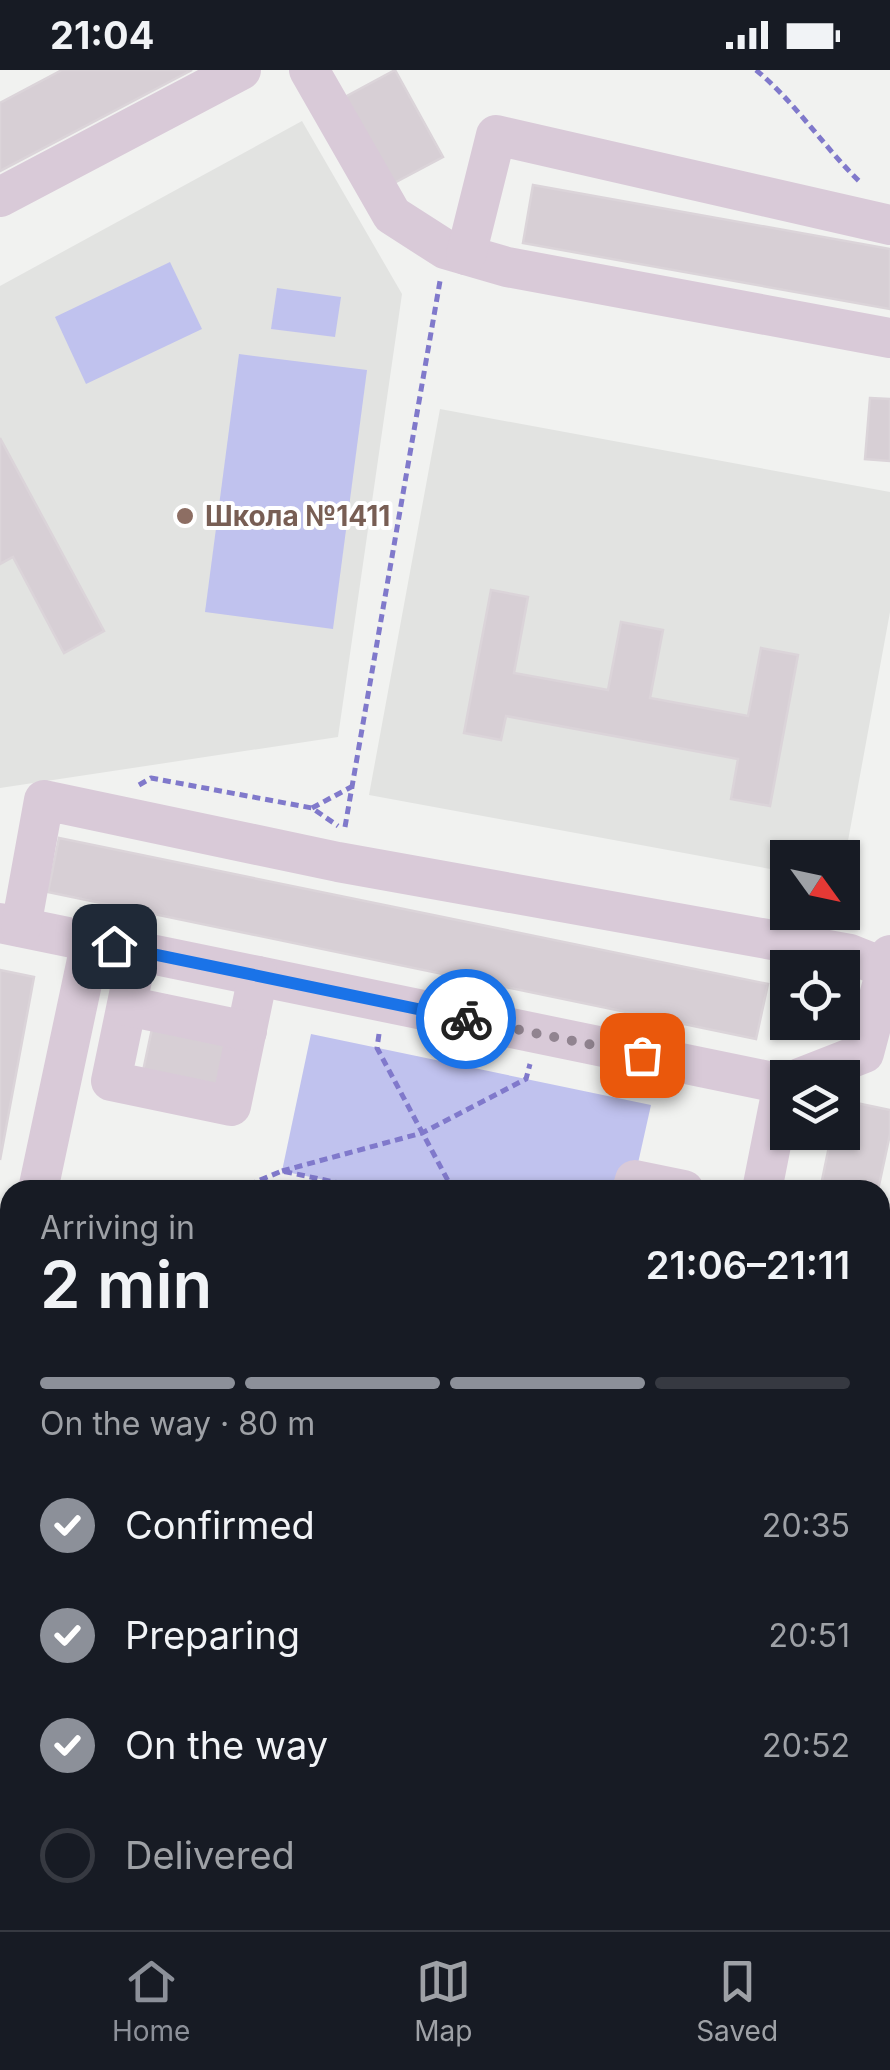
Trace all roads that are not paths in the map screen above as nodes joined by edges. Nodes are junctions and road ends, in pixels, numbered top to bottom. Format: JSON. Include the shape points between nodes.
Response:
{"nodes":[{"id":1,"x":241,"y":70,"type":"edge"},
{"id":2,"x":309,"y":70,"type":"edge"},
{"id":3,"x":0,"y":197,"type":"edge"},
{"id":4,"x":886,"y":225,"type":"edge"},
{"id":5,"x":456,"y":252,"type":"junction"},
{"id":6,"x":890,"y":338,"type":"edge"},
{"id":7,"x":10,"y":925,"type":"edge"},
{"id":8,"x":90,"y":941,"type":"junction"},
{"id":9,"x":138,"y":951,"type":"junction"},
{"id":10,"x":889,"y":965,"type":"edge"},
{"id":11,"x":258,"y":976,"type":"junction"},
{"id":12,"x":127,"y":1006,"type":"junction"},
{"id":13,"x":246,"y":1031,"type":"junction"},
{"id":14,"x":846,"y":1060,"type":"edge"},
{"id":15,"x":770,"y":1077,"type":"edge"},
{"id":16,"x":772,"y":1150,"type":"edge"},
{"id":17,"x":40,"y":1180,"type":"edge"},
{"id":18,"x":765,"y":1180,"type":"edge"}],
"edges":[{"from":1,"to":3,"type":"lane"},
{"from":2,"to":5,"type":"lane","via":[[392,215]]},
{"from":4,"to":5,"type":"lane","via":[[496,135]]},
{"from":5,"to":6,"type":"lane"},
{"from":7,"to":8,"type":"lane"},
{"from":7,"to":10,"type":"lane","via":[[44,800]]},
{"from":8,"to":9,"type":"lane"},
{"from":8,"to":17,"type":"lane"},
{"from":9,"to":11,"type":"lane"},
{"from":9,"to":12,"type":"lane"},
{"from":10,"to":14,"type":"lane","via":[[864,1053]]},
{"from":11,"to":13,"type":"lane"},
{"from":11,"to":15,"type":"lane"},
{"from":12,"to":13,"type":"lane"},
{"from":12,"to":13,"type":"lane","via":[[111,1081],[231,1106]]},
{"from":16,"to":18,"type":"lane"}]}
